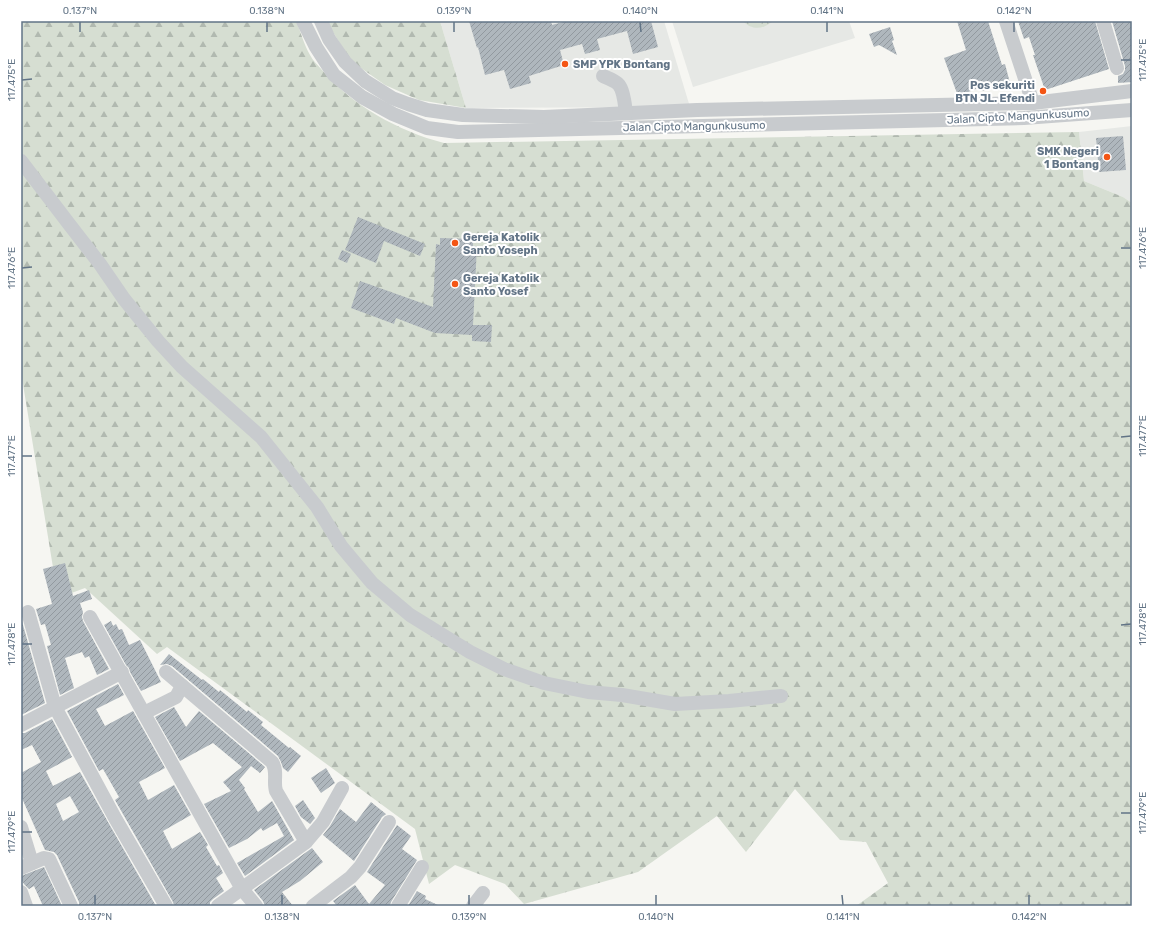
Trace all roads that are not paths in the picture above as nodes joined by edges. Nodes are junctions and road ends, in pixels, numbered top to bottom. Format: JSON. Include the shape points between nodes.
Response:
{"nodes":[{"id":1,"x":303,"y":21,"type":"edge"},
{"id":2,"x":321,"y":21,"type":"edge"},
{"id":3,"x":1006,"y":21,"type":"edge"},
{"id":4,"x":1103,"y":21,"type":"edge"},
{"id":5,"x":1117,"y":68,"type":"dead end"},
{"id":6,"x":603,"y":76,"type":"dead end"},
{"id":7,"x":1132,"y":91,"type":"edge"},
{"id":8,"x":1033,"y":102,"type":"junction"},
{"id":9,"x":863,"y":106,"type":"junction"},
{"id":10,"x":1132,"y":110,"type":"edge"},
{"id":11,"x":626,"y":113,"type":"junction"},
{"id":12,"x":864,"y":122,"type":"junction"},
{"id":13,"x":21,"y":161,"type":"edge"},
{"id":14,"x":28,"y":612,"type":"dead end"},
{"id":15,"x":90,"y":616,"type":"dead end"},
{"id":16,"x":122,"y":672,"type":"junction"},
{"id":17,"x":166,"y":672,"type":"dead end"},
{"id":18,"x":177,"y":694,"type":"junction"},
{"id":19,"x":780,"y":696,"type":"dead end"},
{"id":20,"x":55,"y":707,"type":"junction"},
{"id":21,"x":144,"y":713,"type":"junction"},
{"id":22,"x":21,"y":725,"type":"edge"},
{"id":23,"x":342,"y":788,"type":"dead end"},
{"id":24,"x":389,"y":822,"type":"dead end"},
{"id":25,"x":21,"y":826,"type":"edge"},
{"id":26,"x":306,"y":842,"type":"junction"},
{"id":27,"x":26,"y":865,"type":"edge"},
{"id":28,"x":422,"y":866,"type":"dead end"},
{"id":29,"x":242,"y":889,"type":"junction"},
{"id":30,"x":21,"y":892,"type":"edge"},
{"id":31,"x":483,"y":893,"type":"dead end"},
{"id":32,"x":26,"y":906,"type":"edge"},
{"id":33,"x":71,"y":906,"type":"edge"},
{"id":34,"x":166,"y":906,"type":"edge"},
{"id":35,"x":218,"y":906,"type":"edge"},
{"id":36,"x":256,"y":906,"type":"edge"},
{"id":37,"x":313,"y":906,"type":"edge"},
{"id":38,"x":398,"y":906,"type":"edge"},
{"id":39,"x":473,"y":906,"type":"edge"}],
"edges":[{"from":1,"to":12,"type":"street","name":"Jalan Cipto Mangunkusumo","via":[[334,75],[362,97],[427,128],[458,132]]},
{"from":2,"to":11,"type":"street","name":"Jalan Cipto Mangunkusumo","via":[[329,39],[345,62],[365,81],[392,98],[427,110],[544,117]]},
{"from":3,"to":8,"type":"street"},
{"from":4,"to":5,"type":"street"},
{"from":6,"to":11,"type":"street","via":[[619,85]]},
{"from":7,"to":8,"type":"street","name":"Jalan Cipto Mangunkusumo"},
{"from":8,"to":9,"type":"street","name":"Jalan Cipto Mangunkusumo"},
{"from":9,"to":11,"type":"street","name":"Jalan Cipto Mangunkusumo"},
{"from":9,"to":12,"type":"street"},
{"from":10,"to":12,"type":"street","name":"Jalan Cipto Mangunkusumo","via":[[1024,118]]},
{"from":13,"to":19,"type":"street","via":[[158,341],[182,367],[260,438],[317,507],[341,546],[372,583],[410,615],[470,652],[544,683],[675,704]]},
{"from":14,"to":20,"type":"street"},
{"from":15,"to":16,"type":"street"},
{"from":16,"to":20,"type":"street"},
{"from":16,"to":21,"type":"street"},
{"from":17,"to":18,"type":"street"},
{"from":18,"to":21,"type":"street"},
{"from":18,"to":26,"type":"street","via":[[272,762],[275,769],[276,791]]},
{"from":20,"to":22,"type":"street"},
{"from":20,"to":34,"type":"street"},
{"from":21,"to":29,"type":"street"},
{"from":23,"to":26,"type":"street","via":[[323,822]]},
{"from":24,"to":37,"type":"street","via":[[351,877]]},
{"from":25,"to":27,"type":"street"},
{"from":26,"to":29,"type":"street"},
{"from":27,"to":33,"type":"street","via":[[44,858],[48,859]]},
{"from":28,"to":38,"type":"street"},
{"from":29,"to":35,"type":"street"},
{"from":29,"to":36,"type":"street"},
{"from":30,"to":32,"type":"street"},
{"from":31,"to":39,"type":"street"}]}
